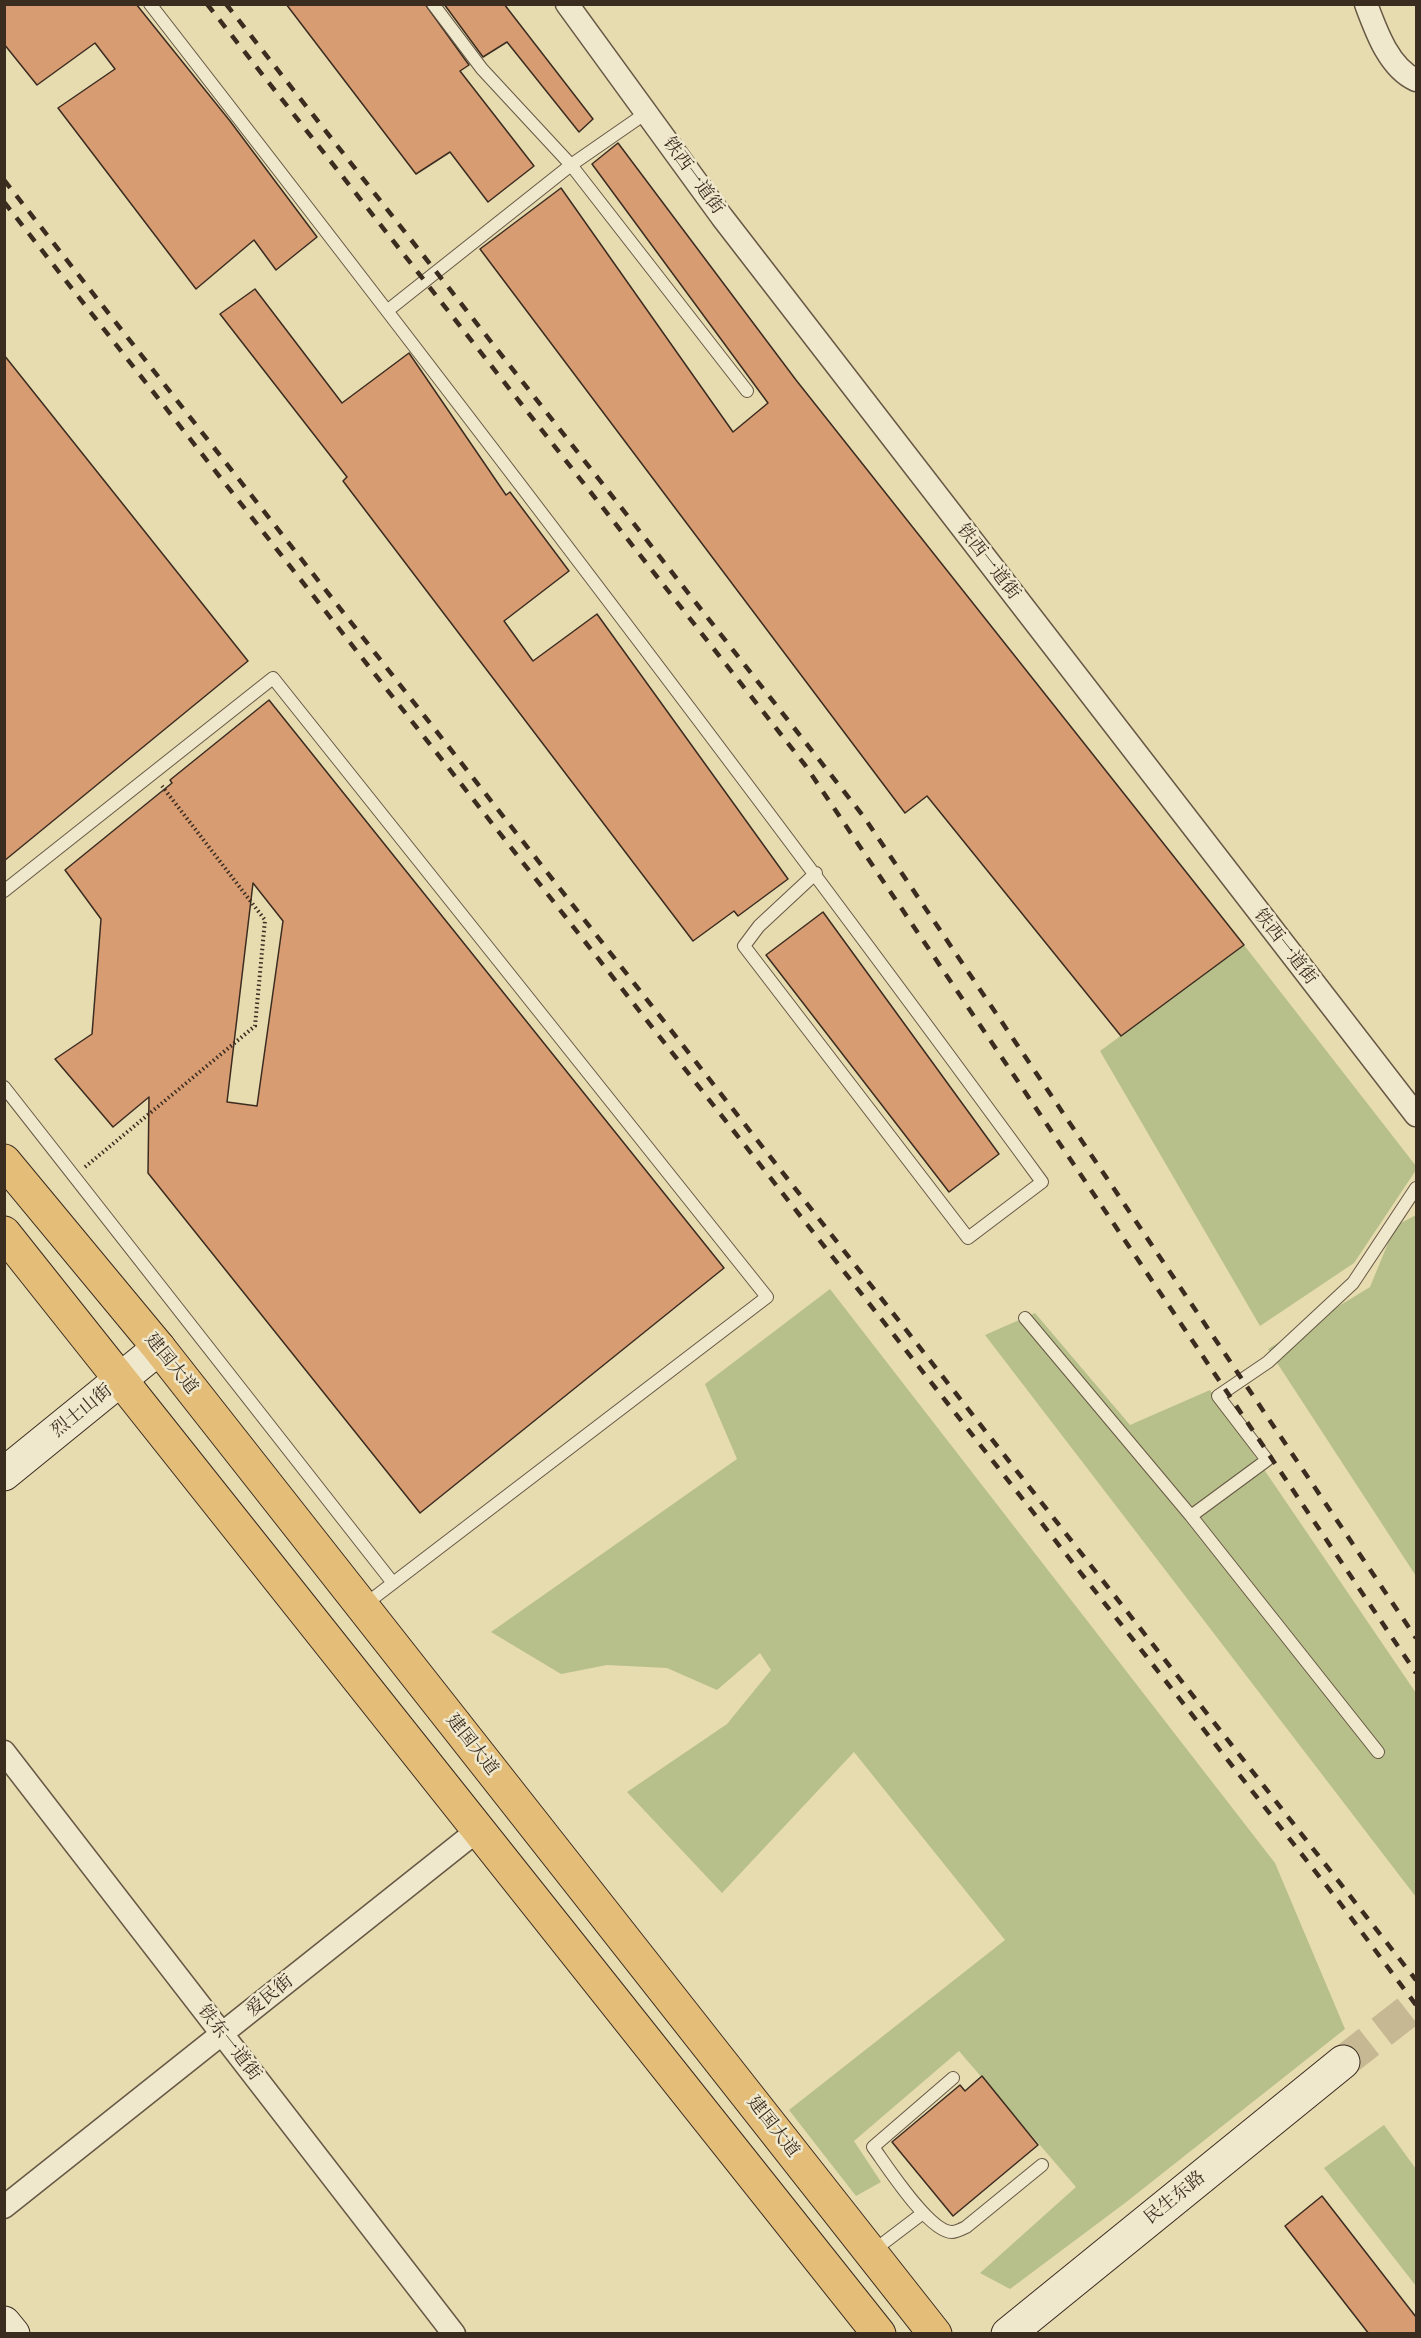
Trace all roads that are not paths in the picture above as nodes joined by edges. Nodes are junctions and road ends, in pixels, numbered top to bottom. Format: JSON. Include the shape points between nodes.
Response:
{"nodes":[{"id":1,"x":150,"y":4,"type":"edge"},
{"id":2,"x":433,"y":4,"type":"edge"},
{"id":3,"x":567,"y":4,"type":"edge"},
{"id":4,"x":1366,"y":4,"type":"edge"},
{"id":5,"x":1416,"y":81,"type":"edge"},
{"id":6,"x":646,"y":112,"type":"junction"},
{"id":7,"x":571,"y":165,"type":"junction"},
{"id":8,"x":387,"y":310,"type":"junction"},
{"id":9,"x":747,"y":391,"type":"dead end"},
{"id":10,"x":816,"y":873,"type":"junction"},
{"id":11,"x":4,"y":891,"type":"edge"},
{"id":12,"x":4,"y":1087,"type":"edge"},
{"id":13,"x":1416,"y":1115,"type":"edge"},
{"id":14,"x":4,"y":1161,"type":"edge"},
{"id":15,"x":1416,"y":1188,"type":"edge"},
{"id":16,"x":4,"y":1233,"type":"edge"},
{"id":17,"x":1025,"y":1318,"type":"dead end"},
{"id":18,"x":159,"y":1347,"type":"junction"},
{"id":19,"x":121,"y":1380,"type":"junction"},
{"id":20,"x":4,"y":1474,"type":"edge"},
{"id":21,"x":1191,"y":1516,"type":"junction"},
{"id":22,"x":393,"y":1583,"type":"junction"},
{"id":23,"x":362,"y":1606,"type":"junction"},
{"id":24,"x":4,"y":1752,"type":"edge"},
{"id":25,"x":1378,"y":1752,"type":"dead end"},
{"id":26,"x":478,"y":1830,"type":"junction"},
{"id":27,"x":222,"y":2034,"type":"junction"},
{"id":28,"x":1343,"y":2062,"type":"tunnel mouth"},
{"id":29,"x":953,"y":2078,"type":"dead end"},
{"id":30,"x":1042,"y":2166,"type":"dead end"},
{"id":31,"x":4,"y":2207,"type":"edge"},
{"id":32,"x":923,"y":2213,"type":"junction"},
{"id":33,"x":872,"y":2252,"type":"junction"},
{"id":34,"x":4,"y":2323,"type":"edge"},
{"id":35,"x":13,"y":2334,"type":"edge"},
{"id":36,"x":454,"y":2334,"type":"edge"},
{"id":37,"x":879,"y":2334,"type":"edge"},
{"id":38,"x":935,"y":2334,"type":"edge"},
{"id":39,"x":1008,"y":2334,"type":"edge"}],
"edges":[{"from":1,"to":8,"type":"lane"},
{"from":2,"to":7,"type":"lane","via":[[482,69]]},
{"from":3,"to":6,"type":"street","name":"铁西一道街"},
{"from":4,"to":5,"type":"street","via":[[1380,40],[1407,76]]},
{"from":6,"to":7,"type":"lane"},
{"from":6,"to":13,"type":"street","name":"铁西一道街","via":[[722,217]]},
{"from":7,"to":8,"type":"lane"},
{"from":7,"to":9,"type":"lane"},
{"from":8,"to":10,"type":"lane"},
{"from":10,"to":10,"type":"lane","via":[[759,926],[744,946],[968,1238],[1042,1182]]},
{"from":11,"to":22,"type":"lane","via":[[273,678],[767,1296]]},
{"from":12,"to":22,"type":"lane"},
{"from":14,"to":18,"type":"highway","name":"建国大道"},
{"from":15,"to":21,"type":"lane","via":[[1353,1283],[1268,1362],[1218,1396],[1267,1460]]},
{"from":16,"to":19,"type":"highway"},
{"from":17,"to":21,"type":"lane"},
{"from":18,"to":19,"type":"main road","name":"烈士山街"},
{"from":18,"to":23,"type":"highway","name":"建国大道"},
{"from":19,"to":20,"type":"main road","name":"烈士山街"},
{"from":19,"to":26,"type":"highway"},
{"from":21,"to":25,"type":"lane"},
{"from":22,"to":23,"type":"lane"},
{"from":23,"to":33,"type":"highway","name":"建国大道"},
{"from":24,"to":27,"type":"street","name":"铁东一道街"},
{"from":26,"to":27,"type":"street","name":"爱民街"},
{"from":26,"to":37,"type":"highway"},
{"from":27,"to":31,"type":"street","name":"爱民街"},
{"from":27,"to":36,"type":"street","name":"铁东一道街"},
{"from":28,"to":39,"type":"main road","name":"民生东路"},
{"from":29,"to":32,"type":"lane","via":[[873,2147]]},
{"from":30,"to":32,"type":"lane","via":[[966,2228],[952,2232],[940,2228]]},
{"from":32,"to":33,"type":"lane"},
{"from":33,"to":38,"type":"highway","name":"建国大道"},
{"from":34,"to":35,"type":"main road"}]}
